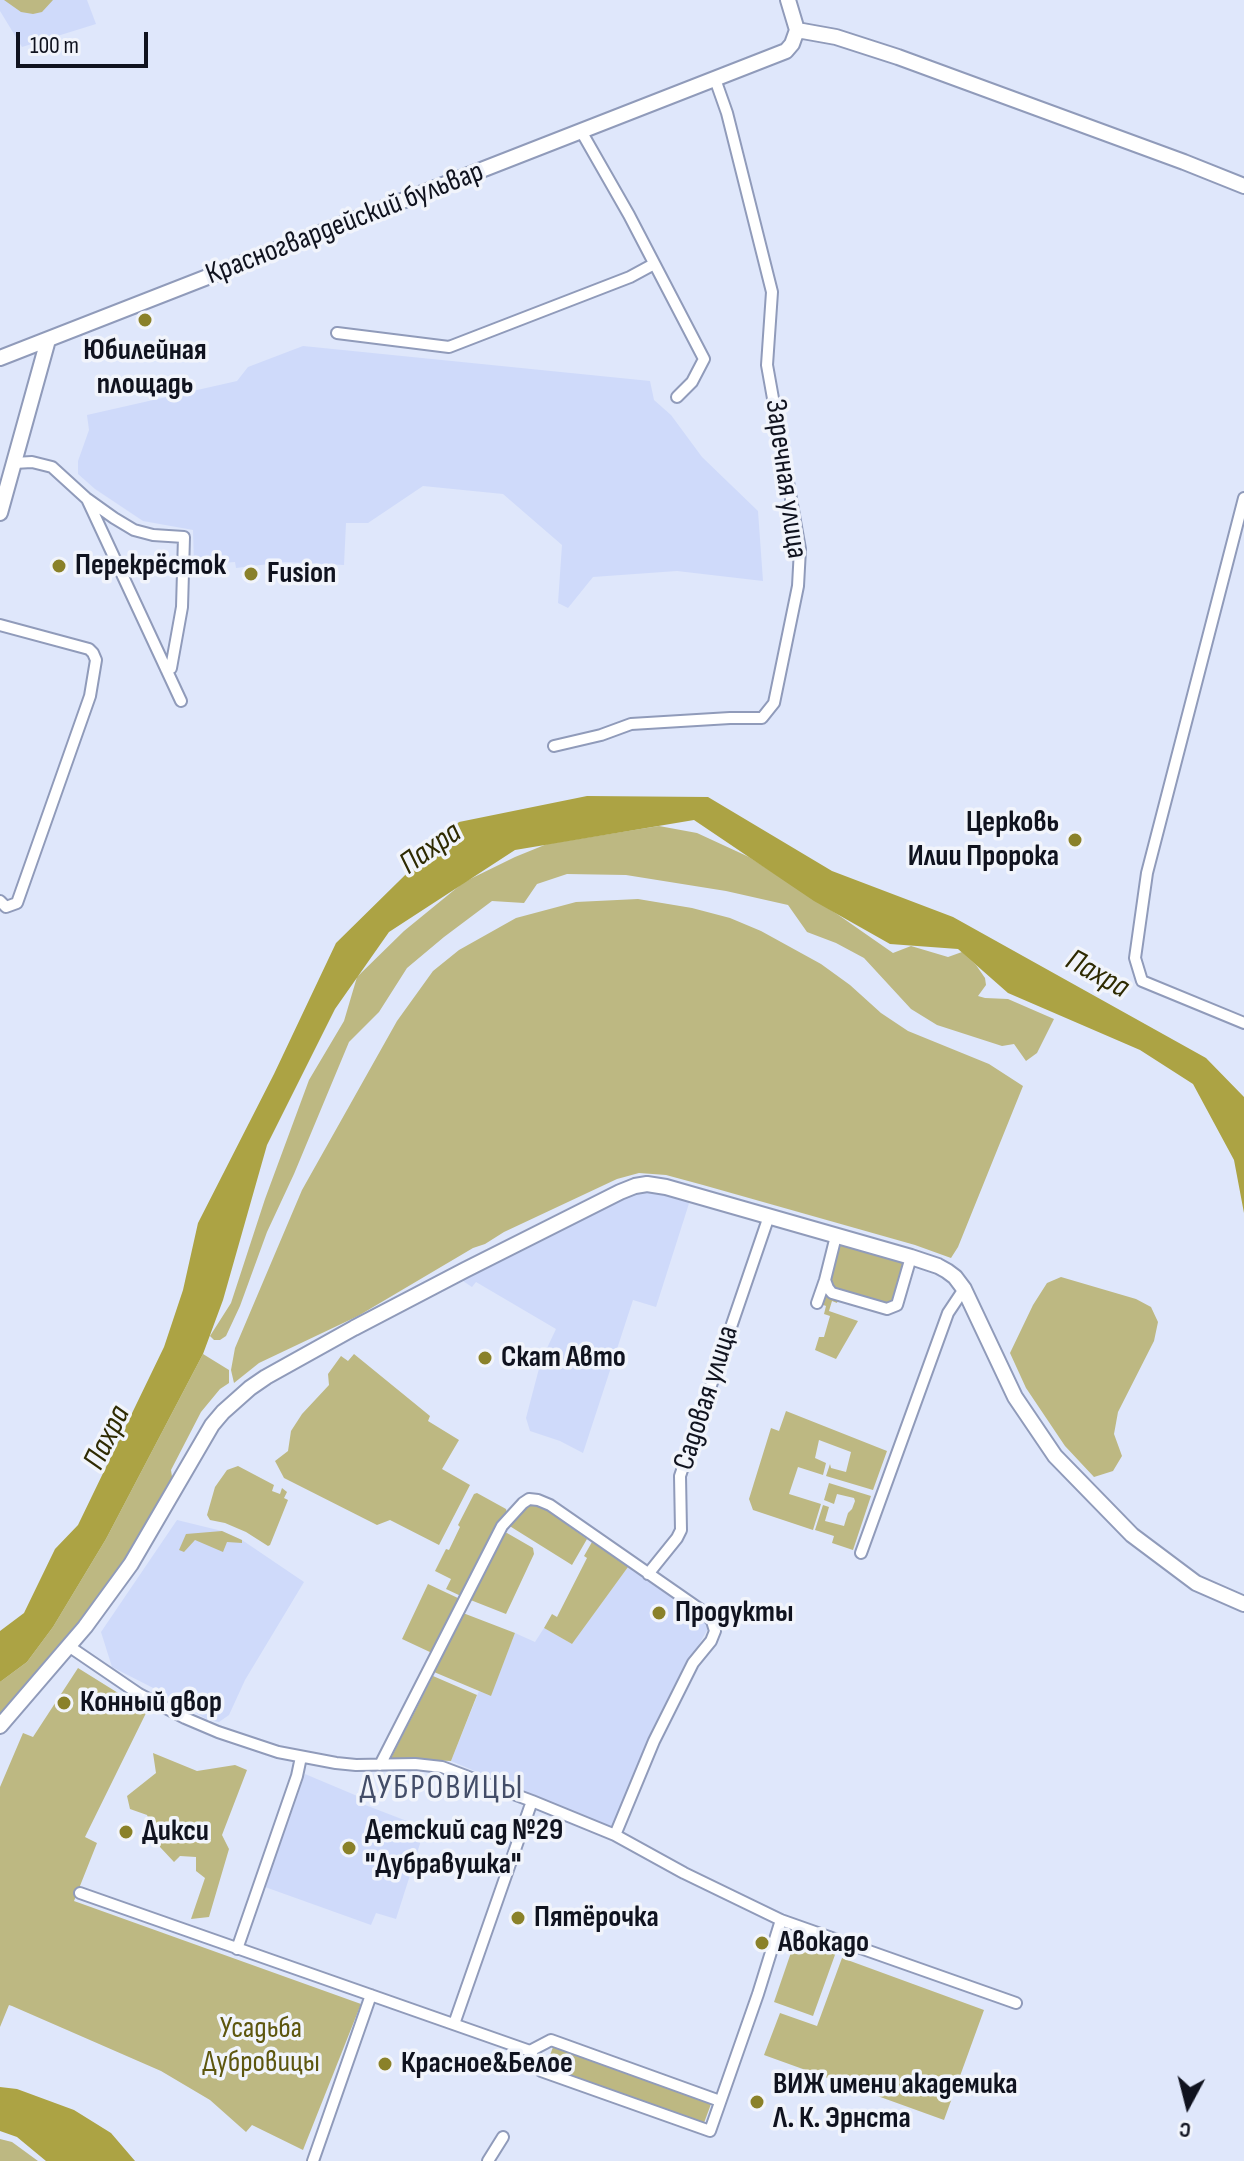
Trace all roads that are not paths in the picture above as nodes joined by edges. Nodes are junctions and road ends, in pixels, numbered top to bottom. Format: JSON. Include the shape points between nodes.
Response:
{"nodes":[{"id":1,"x":788,"y":0,"type":"edge"},
{"id":2,"x":797,"y":30,"type":"junction"},
{"id":3,"x":715,"y":79,"type":"junction"},
{"id":4,"x":581,"y":131,"type":"junction"},
{"id":5,"x":1244,"y":186,"type":"edge"},
{"id":6,"x":654,"y":264,"type":"junction"},
{"id":7,"x":337,"y":333,"type":"dead end"},
{"id":8,"x":48,"y":340,"type":"junction"},
{"id":9,"x":0,"y":358,"type":"edge"},
{"id":10,"x":677,"y":397,"type":"dead end"},
{"id":11,"x":14,"y":463,"type":"junction"},
{"id":12,"x":86,"y":498,"type":"junction"},
{"id":13,"x":1244,"y":498,"type":"edge"},
{"id":14,"x":0,"y":513,"type":"edge"},
{"id":15,"x":0,"y":625,"type":"edge"},
{"id":16,"x":166,"y":669,"type":"junction"},
{"id":17,"x":181,"y":701,"type":"dead end"},
{"id":18,"x":554,"y":746,"type":"dead end"},
{"id":19,"x":3,"y":904,"type":"edge"},
{"id":20,"x":1244,"y":1023,"type":"edge"},
{"id":21,"x":769,"y":1216,"type":"junction"},
{"id":22,"x":836,"y":1236,"type":"junction"},
{"id":23,"x":911,"y":1257,"type":"junction"},
{"id":24,"x":825,"y":1280,"type":"junction"},
{"id":25,"x":964,"y":1289,"type":"junction"},
{"id":26,"x":817,"y":1303,"type":"dead end"},
{"id":27,"x":861,"y":1553,"type":"dead end"},
{"id":28,"x":648,"y":1574,"type":"junction"},
{"id":29,"x":1244,"y":1604,"type":"edge"},
{"id":30,"x":70,"y":1647,"type":"junction"},
{"id":31,"x":0,"y":1726,"type":"edge"},
{"id":32,"x":301,"y":1757,"type":"junction"},
{"id":33,"x":380,"y":1765,"type":"junction"},
{"id":34,"x":532,"y":1801,"type":"junction"},
{"id":35,"x":615,"y":1835,"type":"junction"},
{"id":36,"x":80,"y":1893,"type":"dead end"},
{"id":37,"x":781,"y":1920,"type":"junction"},
{"id":38,"x":237,"y":1949,"type":"junction"},
{"id":39,"x":371,"y":1995,"type":"junction"},
{"id":40,"x":1016,"y":2003,"type":"dead end"},
{"id":41,"x":454,"y":2024,"type":"junction"},
{"id":42,"x":530,"y":2051,"type":"junction"},
{"id":43,"x":720,"y":2101,"type":"junction"},
{"id":44,"x":503,"y":2137,"type":"dead end"},
{"id":45,"x":313,"y":2161,"type":"edge"},
{"id":46,"x":488,"y":2161,"type":"edge"}],
"edges":[{"from":1,"to":2,"type":"main road"},
{"from":2,"to":3,"type":"main road","name":"Красногвардейский бульвар","via":[[786,51]]},
{"from":2,"to":5,"type":"main road","via":[[898,57]]},
{"from":3,"to":4,"type":"main road","name":"Красногвардейский бульвар"},
{"from":3,"to":18,"type":"street","name":"Заречная улица","via":[[772,292],[767,365],[800,549],[798,586],[774,703],[762,718],[631,724]]},
{"from":4,"to":6,"type":"street"},
{"from":4,"to":8,"type":"main road","name":"Красногвардейский бульвар"},
{"from":6,"to":7,"type":"street","via":[[449,347]]},
{"from":6,"to":10,"type":"street","via":[[704,359]]},
{"from":8,"to":9,"type":"main road","name":"Красногвардейский бульвар"},
{"from":8,"to":11,"type":"main road"},
{"from":11,"to":12,"type":"street","via":[[52,467]]},
{"from":11,"to":14,"type":"main road"},
{"from":12,"to":16,"type":"street"},
{"from":12,"to":16,"type":"street","via":[[134,530],[184,537],[182,607],[171,668]]},
{"from":13,"to":20,"type":"street","via":[[1147,873],[1135,958],[1142,981]]},
{"from":15,"to":19,"type":"street","via":[[89,649],[96,660],[90,696],[17,903]]},
{"from":16,"to":17,"type":"street"},
{"from":21,"to":22,"type":"main road"},
{"from":21,"to":28,"type":"street","name":"Садовая улица","via":[[680,1476],[681,1530]]},
{"from":21,"to":30,"type":"main road","via":[[666,1187],[635,1186],[266,1377],[212,1425],[131,1564]]},
{"from":22,"to":23,"type":"main road"},
{"from":22,"to":24,"type":"street"},
{"from":23,"to":24,"type":"street","via":[[897,1305],[887,1309],[832,1293]]},
{"from":23,"to":25,"type":"main road","via":[[947,1271]]},
{"from":24,"to":26,"type":"street"},
{"from":25,"to":27,"type":"street","via":[[948,1313]]},
{"from":25,"to":29,"type":"main road","via":[[1015,1397],[1055,1456],[1132,1535],[1196,1583]]},
{"from":28,"to":33,"type":"street","via":[[550,1505],[529,1499],[523,1503],[502,1526]]},
{"from":28,"to":35,"type":"street","via":[[704,1612],[715,1631],[654,1741]]},
{"from":30,"to":31,"type":"main road"},
{"from":30,"to":32,"type":"street","via":[[185,1718]]},
{"from":32,"to":33,"type":"street"},
{"from":32,"to":38,"type":"street"},
{"from":33,"to":34,"type":"street","via":[[442,1767]]},
{"from":34,"to":35,"type":"street"},
{"from":34,"to":41,"type":"street"},
{"from":35,"to":37,"type":"street"},
{"from":36,"to":38,"type":"street"},
{"from":37,"to":40,"type":"street"},
{"from":37,"to":43,"type":"street"},
{"from":38,"to":39,"type":"street"},
{"from":39,"to":41,"type":"street"},
{"from":39,"to":45,"type":"street"},
{"from":41,"to":42,"type":"street"},
{"from":42,"to":43,"type":"street","via":[[551,2040]]},
{"from":42,"to":43,"type":"street","via":[[541,2071],[710,2131]]},
{"from":44,"to":46,"type":"street"}]}
